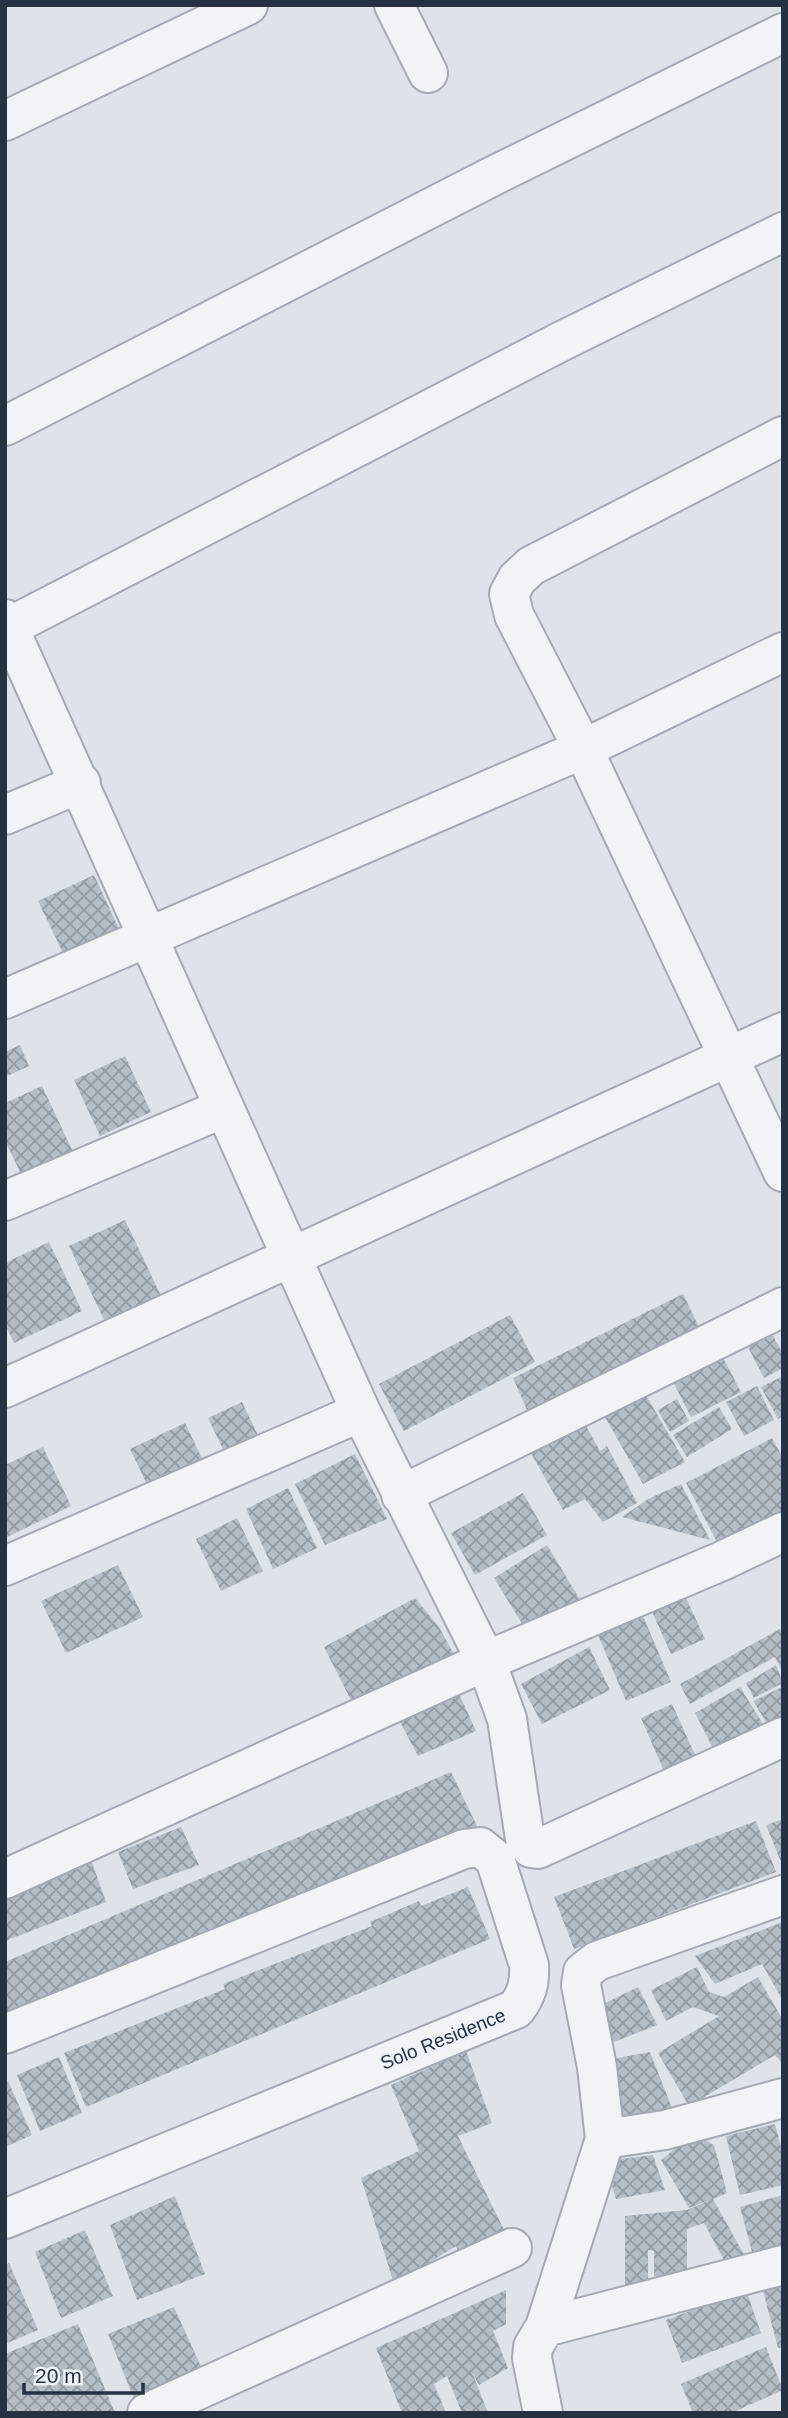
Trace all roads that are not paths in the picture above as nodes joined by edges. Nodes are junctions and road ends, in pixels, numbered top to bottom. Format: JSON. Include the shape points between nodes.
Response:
{"nodes":[{"id":1,"x":248,"y":5,"type":"edge"},
{"id":2,"x":394,"y":5,"type":"edge"},
{"id":3,"x":783,"y":33,"type":"edge"},
{"id":4,"x":428,"y":73,"type":"dead end"},
{"id":5,"x":5,"y":121,"type":"edge"},
{"id":6,"x":783,"y":232,"type":"edge"},
{"id":7,"x":5,"y":426,"type":"edge"},
{"id":8,"x":783,"y":436,"type":"edge"},
{"id":9,"x":7,"y":625,"type":"edge"},
{"id":10,"x":783,"y":652,"type":"edge"},
{"id":11,"x":583,"y":749,"type":"junction"},
{"id":12,"x":81,"y":783,"type":"junction"},
{"id":13,"x":5,"y":815,"type":"edge"},
{"id":14,"x":148,"y":935,"type":"junction"},
{"id":15,"x":5,"y":999,"type":"edge"},
{"id":16,"x":783,"y":1032,"type":"edge"},
{"id":17,"x":729,"y":1057,"type":"junction"},
{"id":18,"x":224,"y":1108,"type":"junction"},
{"id":19,"x":783,"y":1172,"type":"edge"},
{"id":20,"x":5,"y":1201,"type":"edge"},
{"id":21,"x":293,"y":1258,"type":"junction"},
{"id":22,"x":783,"y":1307,"type":"edge"},
{"id":23,"x":5,"y":1388,"type":"edge"},
{"id":24,"x":361,"y":1412,"type":"junction"},
{"id":25,"x":401,"y":1495,"type":"junction"},
{"id":26,"x":783,"y":1532,"type":"edge"},
{"id":27,"x":5,"y":1566,"type":"edge"},
{"id":28,"x":486,"y":1661,"type":"junction"},
{"id":29,"x":783,"y":1737,"type":"edge"},
{"id":30,"x":5,"y":1880,"type":"edge"},
{"id":31,"x":783,"y":1895,"type":"edge"},
{"id":32,"x":5,"y":2034,"type":"edge"},
{"id":33,"x":783,"y":2098,"type":"edge"},
{"id":34,"x":606,"y":2140,"type":"junction"},
{"id":35,"x":5,"y":2219,"type":"edge"},
{"id":36,"x":512,"y":2248,"type":"dead end"},
{"id":37,"x":783,"y":2265,"type":"edge"},
{"id":38,"x":545,"y":2327,"type":"junction"},
{"id":39,"x":147,"y":2413,"type":"edge"},
{"id":40,"x":543,"y":2413,"type":"edge"}],
"edges":[{"from":1,"to":5,"type":"street"},
{"from":2,"to":4,"type":"street"},
{"from":3,"to":7,"type":"street"},
{"from":6,"to":9,"type":"street"},
{"from":8,"to":11,"type":"street","via":[[531,566],[517,579],[509,594],[513,615]]},
{"from":9,"to":12,"type":"street"},
{"from":10,"to":11,"type":"street"},
{"from":11,"to":14,"type":"street"},
{"from":11,"to":17,"type":"street"},
{"from":12,"to":13,"type":"street"},
{"from":12,"to":14,"type":"street"},
{"from":14,"to":15,"type":"street"},
{"from":14,"to":18,"type":"street"},
{"from":16,"to":17,"type":"street"},
{"from":17,"to":19,"type":"street"},
{"from":17,"to":21,"type":"street"},
{"from":18,"to":20,"type":"street"},
{"from":18,"to":21,"type":"street"},
{"from":21,"to":23,"type":"street"},
{"from":21,"to":24,"type":"street"},
{"from":22,"to":25,"type":"street"},
{"from":24,"to":25,"type":"street"},
{"from":24,"to":27,"type":"street"},
{"from":25,"to":28,"type":"street"},
{"from":26,"to":28,"type":"street"},
{"from":28,"to":29,"type":"street","via":[[507,1719],[522,1826],[530,1847],[538,1849]]},
{"from":28,"to":30,"type":"street"},
{"from":31,"to":34,"type":"street","via":[[597,1961],[583,1972]]},
{"from":32,"to":35,"type":"street","name":"Solo Residence","via":[[464,1849],[480,1847],[495,1860],[529,1965],[530,1981],[516,2009]]},
{"from":33,"to":34,"type":"street","via":[[665,2130]]},
{"from":34,"to":38,"type":"street"},
{"from":36,"to":39,"type":"street"},
{"from":37,"to":38,"type":"street"},
{"from":38,"to":40,"type":"street","via":[[532,2358]]}]}
